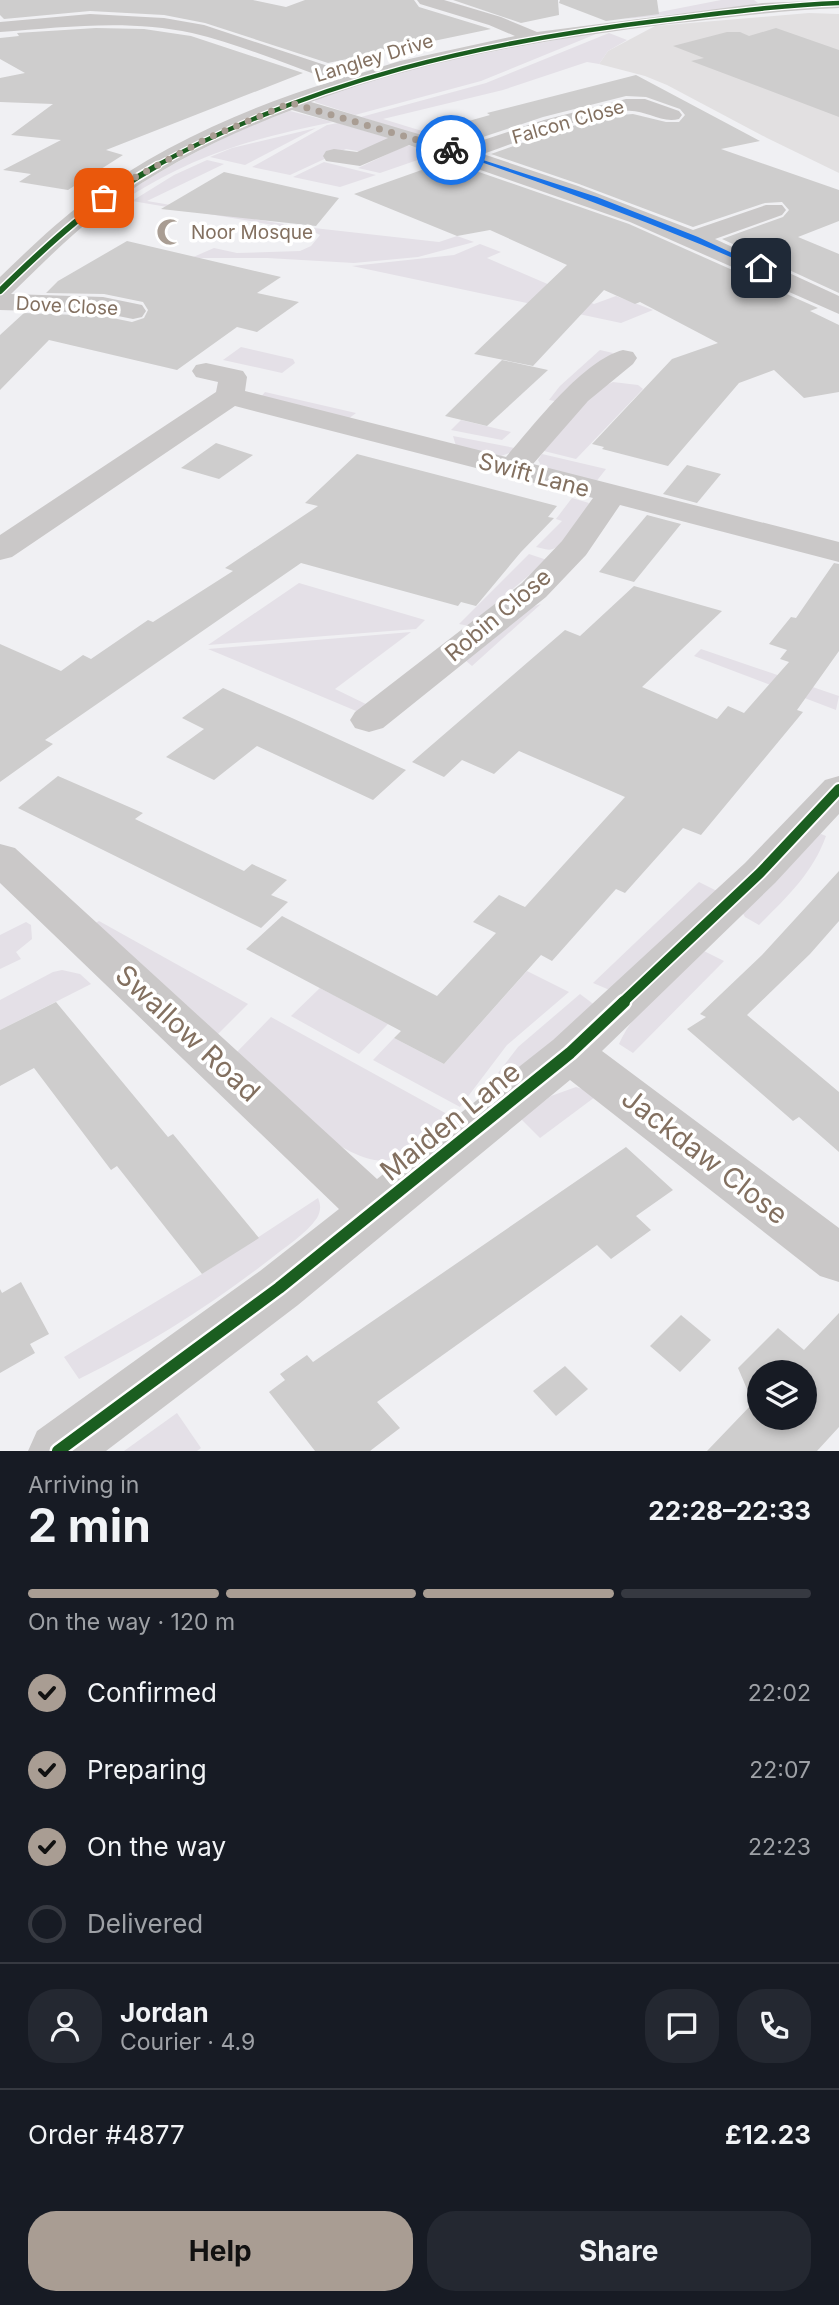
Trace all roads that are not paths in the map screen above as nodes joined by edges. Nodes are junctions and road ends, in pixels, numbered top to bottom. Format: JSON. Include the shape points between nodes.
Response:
{"nodes":[{"id":1,"x":426,"y":0,"type":"edge"},
{"id":2,"x":820,"y":0,"type":"edge"},
{"id":3,"x":839,"y":3,"type":"edge"},
{"id":4,"x":768,"y":4,"type":"edge"},
{"id":5,"x":0,"y":27,"type":"edge"},
{"id":6,"x":533,"y":37,"type":"junction"},
{"id":7,"x":354,"y":81,"type":"junction"},
{"id":8,"x":291,"y":103,"type":"junction"},
{"id":9,"x":672,"y":115,"type":"dead end"},
{"id":10,"x":409,"y":138,"type":"junction"},
{"id":11,"x":463,"y":154,"type":"junction"},
{"id":12,"x":334,"y":156,"type":"dead end"},
{"id":13,"x":774,"y":210,"type":"dead end"},
{"id":14,"x":695,"y":238,"type":"junction"},
{"id":15,"x":0,"y":291,"type":"edge"},
{"id":16,"x":0,"y":302,"type":"edge"},
{"id":17,"x":839,"y":306,"type":"edge"},
{"id":18,"x":133,"y":311,"type":"dead end"},
{"id":19,"x":623,"y":358,"type":"dead end"},
{"id":20,"x":206,"y":371,"type":"dead end"},
{"id":21,"x":230,"y":396,"type":"junction"},
{"id":22,"x":513,"y":469,"type":"junction"},
{"id":23,"x":611,"y":495,"type":"junction"},
{"id":24,"x":0,"y":551,"type":"edge"},
{"id":25,"x":839,"y":552,"type":"edge"},
{"id":26,"x":369,"y":720,"type":"dead end"},
{"id":27,"x":833,"y":805,"type":"edge"},
{"id":28,"x":0,"y":858,"type":"edge"},
{"id":29,"x":570,"y":1053,"type":"junction"},
{"id":30,"x":375,"y":1210,"type":"junction"},
{"id":31,"x":839,"y":1259,"type":"edge"},
{"id":32,"x":58,"y":1451,"type":"edge"}],
"edges":[{"from":1,"to":6,"type":"street"},
{"from":2,"to":4,"type":"street","name":"Langley Drive"},
{"from":3,"to":4,"type":"street","name":"Langley Drive"},
{"from":4,"to":6,"type":"street","name":"Langley Drive"},
{"from":5,"to":7,"type":"street","via":[[93,10],[198,29]]},
{"from":6,"to":7,"type":"street","name":"Langley Drive"},
{"from":7,"to":8,"type":"street","name":"Langley Drive"},
{"from":8,"to":10,"type":"street"},
{"from":8,"to":15,"type":"street","name":"Langley Drive","via":[[208,138],[132,179],[78,218]]},
{"from":9,"to":11,"type":"street","name":"Falcon Close","via":[[645,105],[626,105]]},
{"from":10,"to":11,"type":"street"},
{"from":10,"to":12,"type":"street","via":[[360,159]]},
{"from":11,"to":14,"type":"street"},
{"from":13,"to":14,"type":"street"},
{"from":14,"to":17,"type":"street"},
{"from":16,"to":18,"type":"street","name":"Dove Close","via":[[103,305]]},
{"from":19,"to":22,"type":"street","via":[[578,397]]},
{"from":20,"to":21,"type":"street","via":[[233,377]]},
{"from":21,"to":22,"type":"street","name":"Swift Lane"},
{"from":21,"to":24,"type":"street"},
{"from":22,"to":23,"type":"street","name":"Swift Lane"},
{"from":23,"to":25,"type":"street","name":"Swift Lane"},
{"from":23,"to":26,"type":"street","name":"Robin Close","via":[[574,548],[534,590]]},
{"from":27,"to":29,"type":"street","name":"Maiden Lane"},
{"from":28,"to":30,"type":"street","name":"Swallow Road"},
{"from":29,"to":30,"type":"street","name":"Maiden Lane"},
{"from":29,"to":31,"type":"street","name":"Jackdaw Close"},
{"from":30,"to":32,"type":"street","name":"Maiden Lane","via":[[279,1288]]}]}
